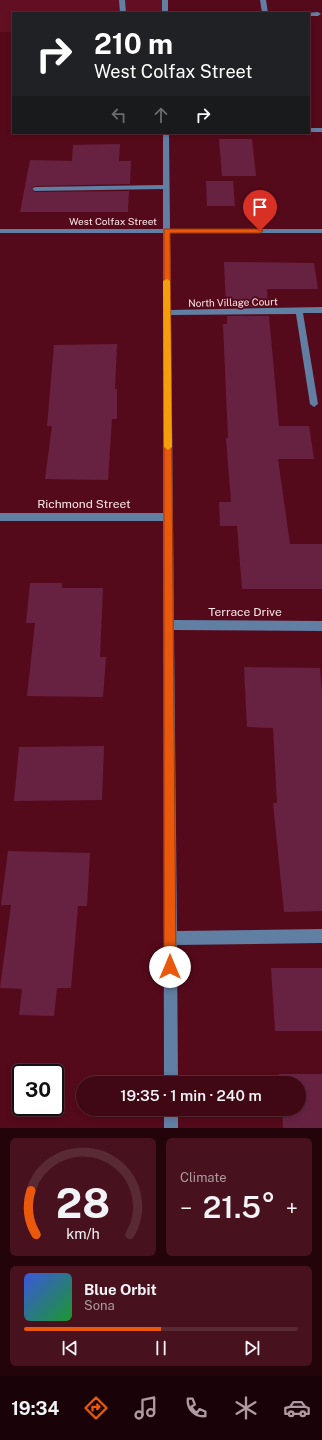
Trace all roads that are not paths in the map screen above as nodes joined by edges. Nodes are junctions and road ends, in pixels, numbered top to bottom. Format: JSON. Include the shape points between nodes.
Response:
{"nodes":[{"id":1,"x":122,"y":0,"type":"edge"},
{"id":2,"x":165,"y":0,"type":"edge"},
{"id":3,"x":262,"y":0,"type":"edge"},
{"id":4,"x":123,"y":12,"type":"edge"},
{"id":5,"x":165,"y":12,"type":"edge"},
{"id":6,"x":265,"y":12,"type":"edge"},
{"id":7,"x":310,"y":14,"type":"edge"},
{"id":8,"x":318,"y":14,"type":"dead end"},
{"id":9,"x":310,"y":130,"type":"edge"},
{"id":10,"x":322,"y":130,"type":"edge"},
{"id":11,"x":166,"y":134,"type":"edge"},
{"id":12,"x":166,"y":187,"type":"junction"},
{"id":13,"x":35,"y":189,"type":"dead end"},
{"id":14,"x":322,"y":230,"type":"edge"},
{"id":15,"x":0,"y":231,"type":"edge"},
{"id":16,"x":166,"y":231,"type":"junction"},
{"id":17,"x":322,"y":310,"type":"edge"},
{"id":18,"x":299,"y":311,"type":"junction"},
{"id":19,"x":167,"y":313,"type":"junction"},
{"id":20,"x":314,"y":404,"type":"dead end"},
{"id":21,"x":0,"y":517,"type":"edge"},
{"id":22,"x":168,"y":517,"type":"junction"},
{"id":23,"x":168,"y":625,"type":"junction"},
{"id":24,"x":322,"y":626,"type":"edge"},
{"id":25,"x":322,"y":936,"type":"edge"},
{"id":26,"x":170,"y":938,"type":"junction"},
{"id":27,"x":171,"y":1076,"type":"edge"},
{"id":28,"x":171,"y":1116,"type":"edge"},
{"id":29,"x":171,"y":1128,"type":"edge"}],
"edges":[{"from":1,"to":4,"type":"street"},
{"from":2,"to":5,"type":"street"},
{"from":3,"to":6,"type":"street"},
{"from":7,"to":8,"type":"street"},
{"from":9,"to":10,"type":"street"},
{"from":11,"to":12,"type":"street"},
{"from":12,"to":13,"type":"street"},
{"from":12,"to":16,"type":"street"},
{"from":14,"to":16,"type":"street","name":"West Colfax Street"},
{"from":15,"to":16,"type":"street","name":"West Colfax Street"},
{"from":16,"to":19,"type":"street"},
{"from":17,"to":18,"type":"street","name":"North Village Court"},
{"from":18,"to":19,"type":"street","name":"North Village Court"},
{"from":18,"to":20,"type":"street"},
{"from":19,"to":22,"type":"street"},
{"from":21,"to":22,"type":"street","name":"Richmond Street"},
{"from":22,"to":23,"type":"street"},
{"from":23,"to":24,"type":"street","name":"Terrace Drive"},
{"from":23,"to":26,"type":"street"},
{"from":25,"to":26,"type":"street"},
{"from":26,"to":27,"type":"street"},
{"from":28,"to":29,"type":"street"}]}
